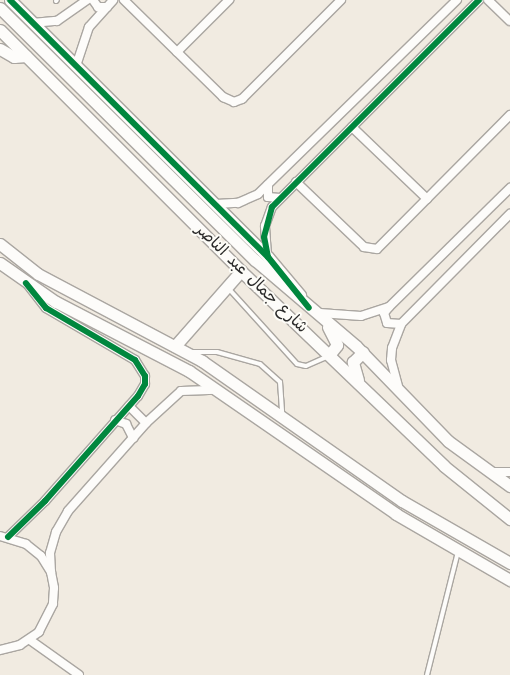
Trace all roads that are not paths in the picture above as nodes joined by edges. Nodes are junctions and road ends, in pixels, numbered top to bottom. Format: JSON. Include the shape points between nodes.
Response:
{"nodes":[{"id":1,"x":87,"y":0,"type":"edge"},
{"id":2,"x":92,"y":0,"type":"edge"},
{"id":3,"x":113,"y":0,"type":"edge"},
{"id":4,"x":124,"y":0,"type":"edge"},
{"id":5,"x":229,"y":0,"type":"edge"},
{"id":6,"x":341,"y":0,"type":"edge"},
{"id":7,"x":457,"y":0,"type":"edge"},
{"id":8,"x":479,"y":0,"type":"edge"},
{"id":9,"x":488,"y":0,"type":"edge"},
{"id":10,"x":13,"y":4,"type":"edge"},
{"id":11,"x":107,"y":7,"type":"junction"},
{"id":12,"x":0,"y":8,"type":"edge"},
{"id":13,"x":510,"y":21,"type":"edge"},
{"id":14,"x":32,"y":23,"type":"junction"},
{"id":15,"x":0,"y":30,"type":"edge"},
{"id":16,"x":418,"y":38,"type":"junction"},
{"id":17,"x":0,"y":49,"type":"edge"},
{"id":18,"x":430,"y":49,"type":"junction"},
{"id":19,"x":177,"y":52,"type":"junction"},
{"id":20,"x":26,"y":56,"type":"junction"},
{"id":21,"x":76,"y":66,"type":"junction"},
{"id":22,"x":109,"y":98,"type":"junction"},
{"id":23,"x":510,"y":114,"type":"edge"},
{"id":24,"x":113,"y":120,"type":"junction"},
{"id":25,"x":352,"y":127,"type":"junction"},
{"id":26,"x":296,"y":182,"type":"junction"},
{"id":27,"x":268,"y":185,"type":"junction"},
{"id":28,"x":510,"y":188,"type":"edge"},
{"id":29,"x":280,"y":198,"type":"junction"},
{"id":30,"x":428,"y":199,"type":"junction"},
{"id":31,"x":216,"y":204,"type":"junction"},
{"id":32,"x":510,"y":214,"type":"edge"},
{"id":33,"x":0,"y":244,"type":"edge"},
{"id":34,"x":268,"y":257,"type":"junction"},
{"id":35,"x":0,"y":263,"type":"edge"},
{"id":36,"x":241,"y":272,"type":"junction"},
{"id":37,"x":26,"y":283,"type":"junction"},
{"id":38,"x":228,"y":287,"type":"junction"},
{"id":39,"x":388,"y":307,"type":"junction"},
{"id":40,"x":312,"y":310,"type":"junction"},
{"id":41,"x":324,"y":321,"type":"junction"},
{"id":42,"x":402,"y":324,"type":"junction"},
{"id":43,"x":176,"y":346,"type":"junction"},
{"id":44,"x":186,"y":352,"type":"junction"},
{"id":45,"x":363,"y":352,"type":"junction"},
{"id":46,"x":330,"y":354,"type":"junction"},
{"id":47,"x":361,"y":386,"type":"junction"},
{"id":48,"x":218,"y":390,"type":"junction"},
{"id":49,"x":401,"y":392,"type":"junction"},
{"id":50,"x":129,"y":406,"type":"junction"},
{"id":51,"x":282,"y":416,"type":"junction"},
{"id":52,"x":116,"y":420,"type":"junction"},
{"id":53,"x":146,"y":423,"type":"junction"},
{"id":54,"x":133,"y":438,"type":"junction"},
{"id":55,"x":509,"y":483,"type":"edge"},
{"id":56,"x":509,"y":517,"type":"edge"},
{"id":57,"x":433,"y":520,"type":"junction"},
{"id":58,"x":426,"y":533,"type":"junction"},
{"id":59,"x":4,"y":537,"type":"edge"},
{"id":60,"x":458,"y":552,"type":"junction"},
{"id":61,"x":510,"y":563,"type":"edge"},
{"id":62,"x":51,"y":572,"type":"junction"},
{"id":63,"x":510,"y":580,"type":"edge"},
{"id":64,"x":30,"y":640,"type":"junction"},
{"id":65,"x":0,"y":650,"type":"edge"},
{"id":66,"x":79,"y":675,"type":"edge"},
{"id":67,"x":426,"y":675,"type":"edge"}],
"edges":[{"from":1,"to":14,"type":"street","via":[[57,21]]},
{"from":2,"to":11,"type":"street","via":[[98,7]]},
{"from":3,"to":11,"type":"street"},
{"from":4,"to":19,"type":"street"},
{"from":5,"to":19,"type":"street"},
{"from":6,"to":19,"type":"street","via":[[238,101],[225,99]]},
{"from":7,"to":16,"type":"street"},
{"from":8,"to":18,"type":"street"},
{"from":9,"to":13,"type":"street"},
{"from":10,"to":12,"type":"main road"},
{"from":10,"to":14,"type":"main road"},
{"from":11,"to":21,"type":"street","via":[[83,40]]},
{"from":12,"to":24,"type":"main road","name":"شارع جمال عبد الناصر"},
{"from":14,"to":21,"type":"main road"},
{"from":15,"to":20,"type":"main road","name":"شارع جمال عبد الناصر"},
{"from":16,"to":18,"type":"street"},
{"from":16,"to":27,"type":"street"},
{"from":17,"to":20,"type":"main road","via":[[14,57]]},
{"from":18,"to":25,"type":"street"},
{"from":20,"to":36,"type":"main road","name":"شارع جمال عبد الناصر"},
{"from":21,"to":22,"type":"main road"},
{"from":22,"to":24,"type":"main road"},
{"from":22,"to":31,"type":"main road"},
{"from":23,"to":30,"type":"street"},
{"from":24,"to":40,"type":"main road","name":"شارع جمال عبد الناصر","via":[[255,260]]},
{"from":25,"to":26,"type":"street"},
{"from":25,"to":30,"type":"street"},
{"from":26,"to":29,"type":"street"},
{"from":26,"to":30,"type":"street","via":[[364,247],[372,250],[380,247]]},
{"from":27,"to":29,"type":"street","via":[[268,197]]},
{"from":27,"to":31,"type":"street","via":[[248,199]]},
{"from":28,"to":39,"type":"street"},
{"from":29,"to":34,"type":"street","via":[[265,226]]},
{"from":31,"to":34,"type":"main road"},
{"from":32,"to":42,"type":"street"},
{"from":33,"to":43,"type":"main road","via":[[38,274]]},
{"from":34,"to":40,"type":"main road"},
{"from":35,"to":37,"type":"main road"},
{"from":36,"to":38,"type":"main road"},
{"from":36,"to":46,"type":"main road","name":"شارع جمال عبد الناصر"},
{"from":37,"to":48,"type":"main road","via":[[69,309],[174,362]]},
{"from":37,"to":50,"type":"street","via":[[46,308],[135,360],[145,384]]},
{"from":38,"to":43,"type":"main road"},
{"from":38,"to":46,"type":"lane","via":[[297,364],[315,364]]},
{"from":39,"to":40,"type":"street","via":[[347,317]]},
{"from":39,"to":42,"type":"street","via":[[384,317],[388,323],[394,326]]},
{"from":40,"to":41,"type":"main road","name":"شارع جمال عبد الناصر"},
{"from":41,"to":45,"type":"main road","name":"شارع جمال عبد الناصر"},
{"from":41,"to":46,"type":"main road","via":[[338,345]]},
{"from":42,"to":49,"type":"street","via":[[392,348],[391,360]]},
{"from":43,"to":44,"type":"main road"},
{"from":44,"to":51,"type":"main road"},
{"from":44,"to":51,"type":"lane","via":[[217,352],[260,364],[280,382]]},
{"from":45,"to":47,"type":"main road","via":[[356,358],[353,368]]},
{"from":45,"to":49,"type":"main road","name":"شارع جمال عبد الناصر"},
{"from":46,"to":47,"type":"main road","name":"شارع جمال عبد الناصر"},
{"from":47,"to":56,"type":"main road","name":"شارع جمال عبد الناصر","via":[[444,466]]},
{"from":48,"to":53,"type":"street","via":[[181,391]]},
{"from":48,"to":58,"type":"main road"},
{"from":49,"to":55,"type":"main road","name":"شارع جمال عبد الناصر","via":[[448,441],[486,472]]},
{"from":50,"to":52,"type":"street"},
{"from":50,"to":53,"type":"street"},
{"from":51,"to":57,"type":"main road"},
{"from":52,"to":54,"type":"street","via":[[126,424]]},
{"from":52,"to":59,"type":"street","via":[[45,501]]},
{"from":53,"to":54,"type":"street"},
{"from":54,"to":62,"type":"street","via":[[68,511],[50,553]]},
{"from":57,"to":58,"type":"main road"},
{"from":57,"to":61,"type":"main road"},
{"from":58,"to":60,"type":"main road"},
{"from":59,"to":62,"type":"street","via":[[26,544],[41,556]]},
{"from":60,"to":63,"type":"main road"},
{"from":60,"to":67,"type":"lane"},
{"from":62,"to":64,"type":"street","via":[[54,604],[48,619]]},
{"from":64,"to":65,"type":"street"},
{"from":64,"to":66,"type":"street"}]}
